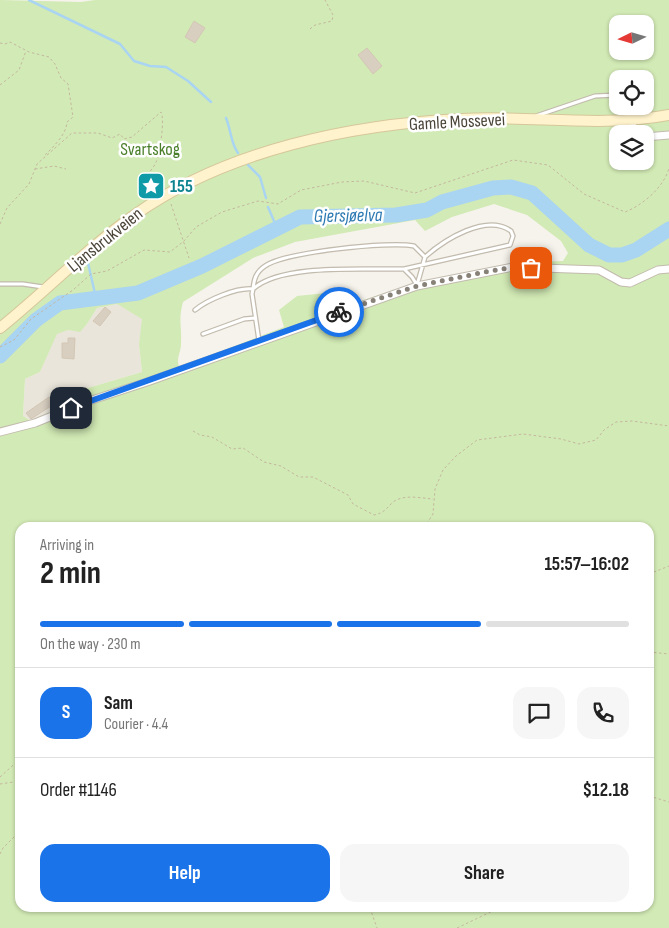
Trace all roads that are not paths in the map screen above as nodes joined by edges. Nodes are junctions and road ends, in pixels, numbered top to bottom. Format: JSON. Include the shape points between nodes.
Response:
{"nodes":[{"id":1,"x":609,"y":95,"type":"edge"},
{"id":2,"x":669,"y":115,"type":"edge"},
{"id":3,"x":531,"y":119,"type":"junction"},
{"id":4,"x":631,"y":121,"type":"junction"},
{"id":5,"x":632,"y":125,"type":"edge"},
{"id":6,"x":669,"y":135,"type":"edge"},
{"id":7,"x":654,"y":136,"type":"edge"},
{"id":8,"x":248,"y":158,"type":"joint"},
{"id":9,"x":425,"y":257,"type":"junction"},
{"id":10,"x":423,"y":265,"type":"junction"},
{"id":11,"x":404,"y":269,"type":"junction"},
{"id":12,"x":669,"y":269,"type":"edge"},
{"id":13,"x":0,"y":284,"type":"edge"},
{"id":14,"x":417,"y":286,"type":"junction"},
{"id":15,"x":46,"y":289,"type":"junction"},
{"id":16,"x":253,"y":289,"type":"junction"},
{"id":17,"x":195,"y":310,"type":"dead end"},
{"id":18,"x":255,"y":318,"type":"junction"},
{"id":19,"x":0,"y":328,"type":"edge"},
{"id":20,"x":203,"y":334,"type":"dead end"},
{"id":21,"x":259,"y":342,"type":"junction"},
{"id":22,"x":0,"y":432,"type":"edge"}],
"edges":[{"from":1,"to":3,"type":"lane","via":[[595,96],[543,112]]},
{"from":2,"to":4,"type":"main road","name":"Gamle Mossevei"},
{"from":3,"to":4,"type":"main road","name":"Gamle Mossevei"},
{"from":3,"to":8,"type":"main road","name":"Gamle Mossevei","via":[[419,122],[310,140]]},
{"from":4,"to":5,"type":"street"},
{"from":6,"to":7,"type":"street"},
{"from":8,"to":15,"type":"main road","name":"Ljansbrukveien","via":[[202,175],[167,193],[121,224]]},
{"from":9,"to":10,"type":"lane"},
{"from":9,"to":10,"type":"lane","via":[[466,230],[500,226],[511,231],[513,236],[510,245]]},
{"from":9,"to":16,"type":"lane","via":[[407,244],[309,253],[266,265],[254,278]]},
{"from":10,"to":11,"type":"lane"},
{"from":10,"to":14,"type":"lane"},
{"from":11,"to":14,"type":"lane"},
{"from":11,"to":16,"type":"lane","via":[[296,272],[269,278]]},
{"from":12,"to":14,"type":"street","via":[[658,270],[630,283],[621,282],[599,270],[514,267]]},
{"from":13,"to":15,"type":"lane","via":[[30,284]]},
{"from":14,"to":21,"type":"street"},
{"from":15,"to":19,"type":"main road","name":"Ljansbrukveien"},
{"from":16,"to":17,"type":"lane","via":[[243,288]]},
{"from":16,"to":18,"type":"lane"},
{"from":18,"to":20,"type":"lane"},
{"from":18,"to":21,"type":"lane"},
{"from":21,"to":22,"type":"street","via":[[35,423]]}]}
